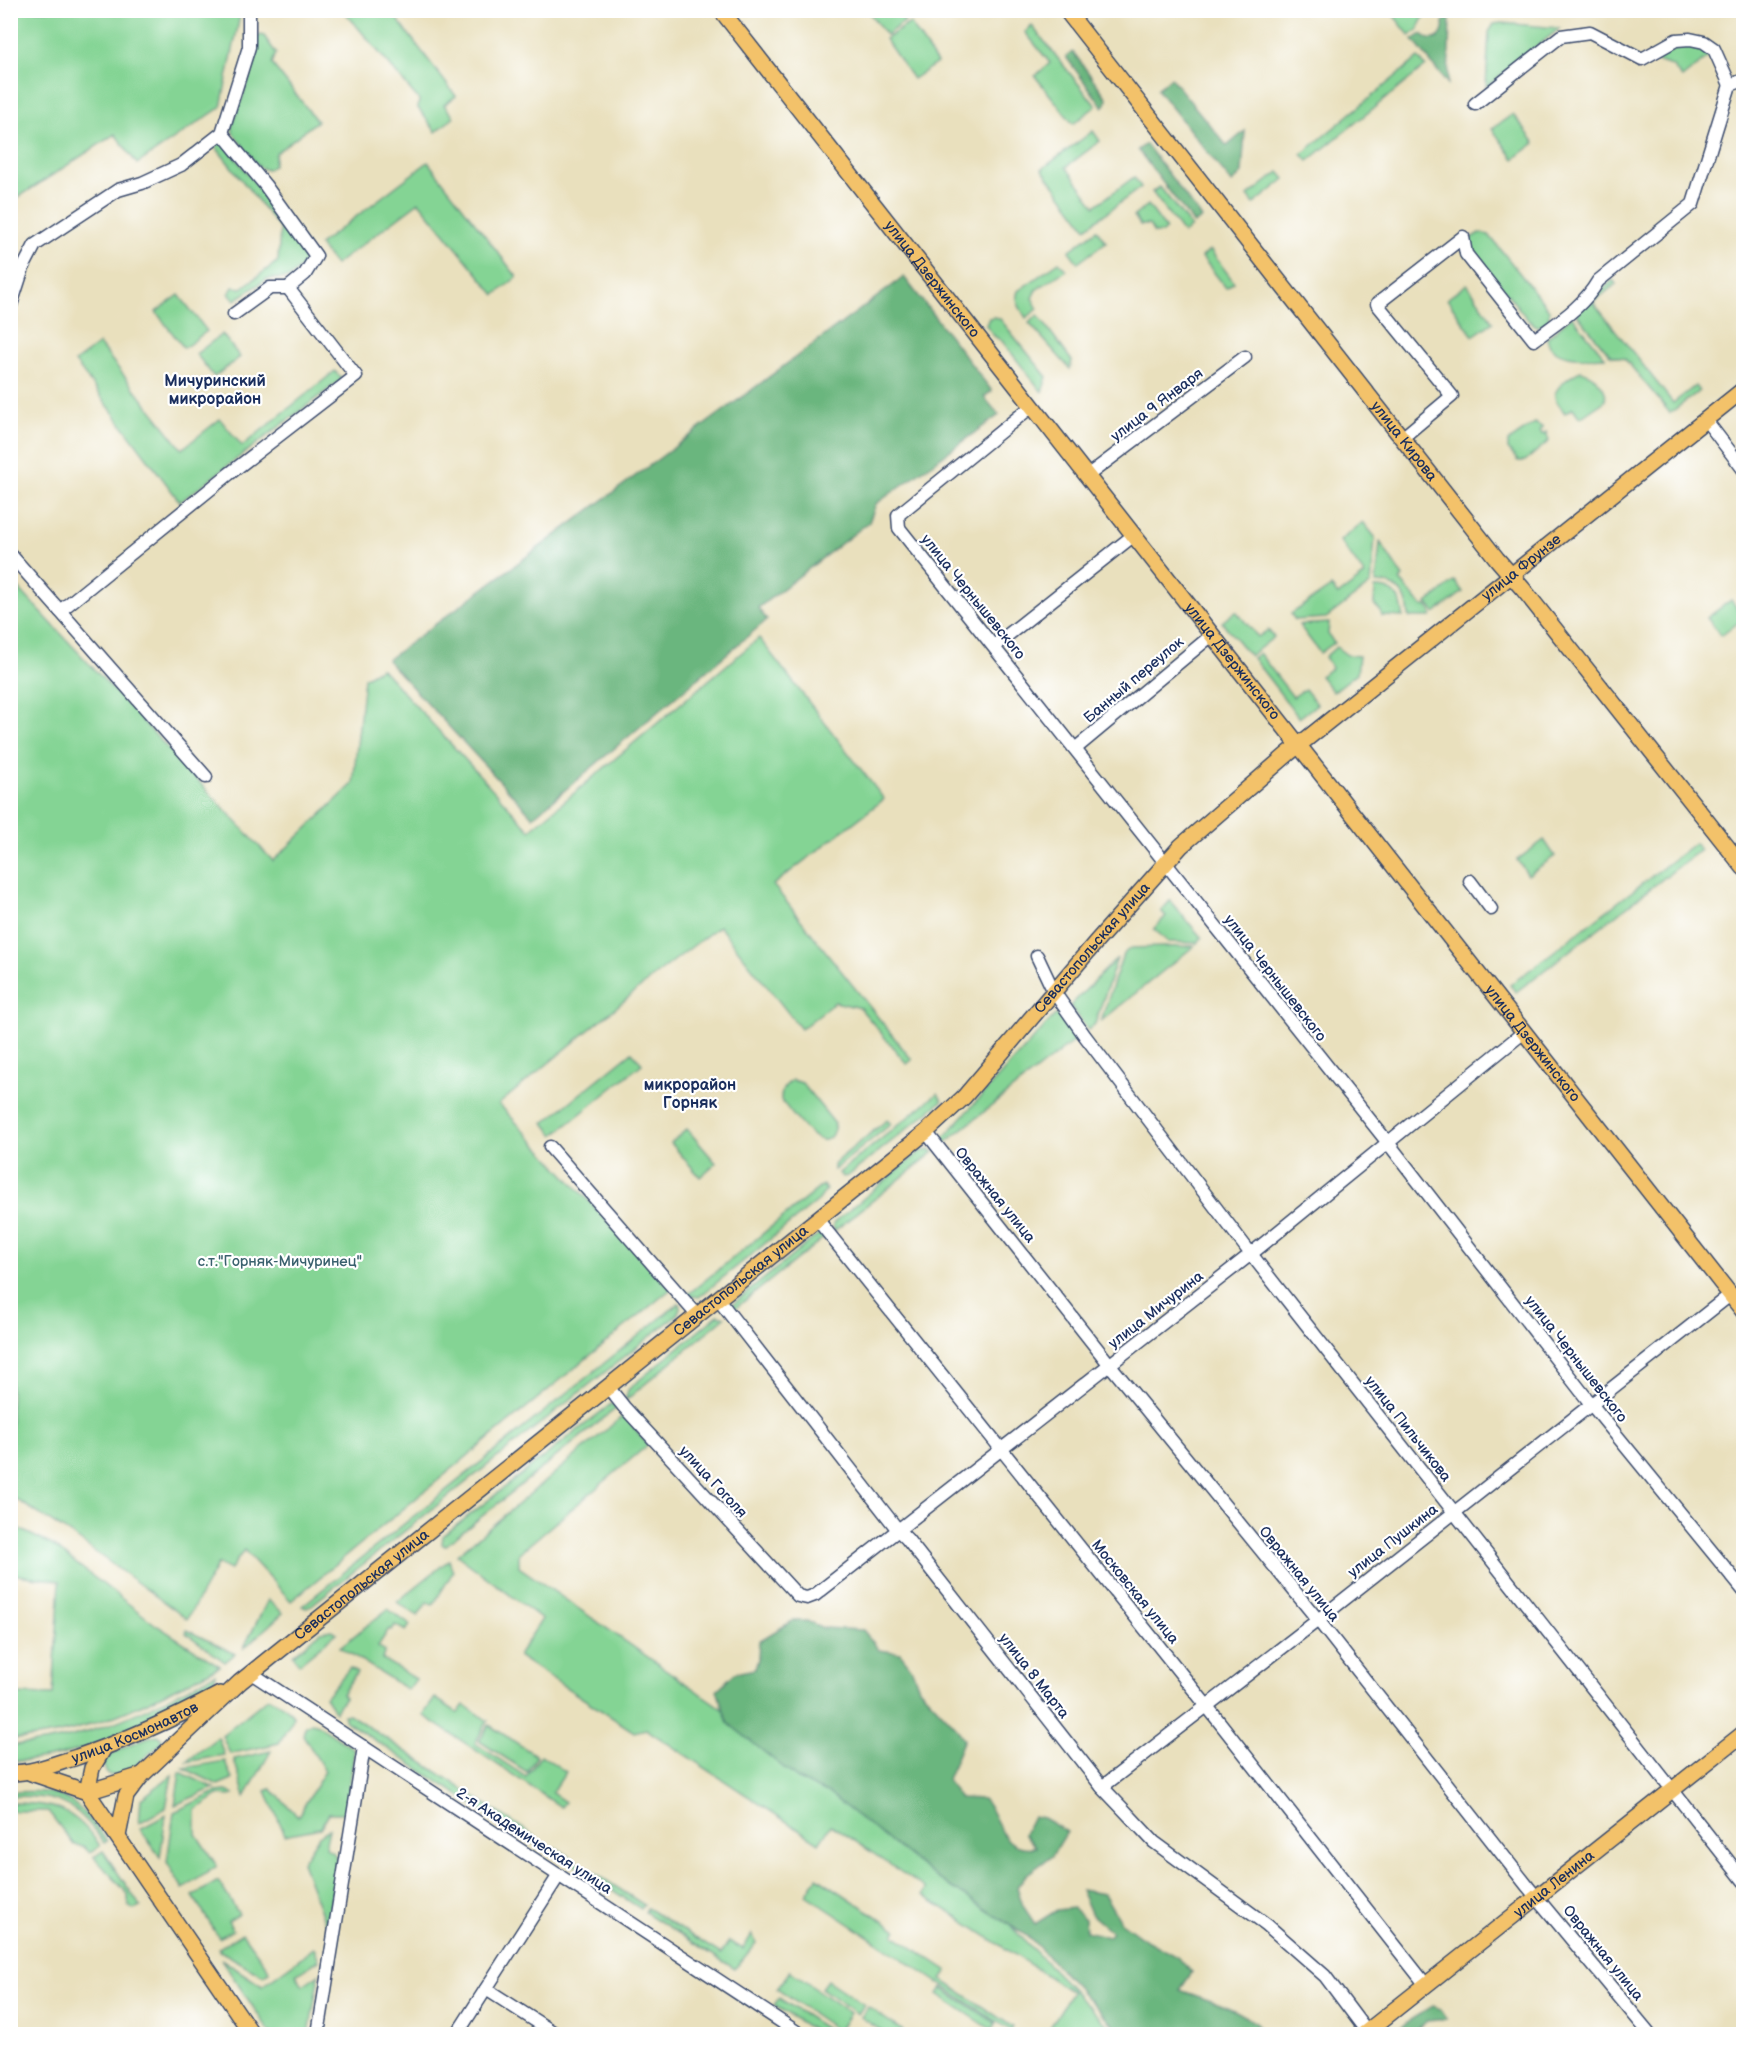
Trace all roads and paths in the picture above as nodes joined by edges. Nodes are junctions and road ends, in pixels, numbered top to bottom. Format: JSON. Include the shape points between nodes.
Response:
{"nodes":[{"id":1,"x":249,"y":10,"type":"edge"},
{"id":2,"x":721,"y":10,"type":"edge"},
{"id":3,"x":1066,"y":10,"type":"edge"},
{"id":4,"x":1743,"y":80,"type":"edge"},
{"id":5,"x":1730,"y":84,"type":"junction"},
{"id":6,"x":1475,"y":104,"type":"dead end"},
{"id":7,"x":222,"y":133,"type":"junction"},
{"id":8,"x":288,"y":288,"type":"junction"},
{"id":9,"x":10,"y":308,"type":"edge"},
{"id":10,"x":234,"y":314,"type":"dead end"},
{"id":11,"x":1245,"y":357,"type":"dead end"},
{"id":12,"x":1743,"y":389,"type":"edge"},
{"id":13,"x":1032,"y":406,"type":"junction"},
{"id":14,"x":1705,"y":419,"type":"junction"},
{"id":15,"x":1402,"y":438,"type":"junction"},
{"id":16,"x":1743,"y":470,"type":"edge"},
{"id":17,"x":1087,"y":476,"type":"junction"},
{"id":18,"x":1134,"y":535,"type":"junction"},
{"id":19,"x":10,"y":554,"type":"edge"},
{"id":20,"x":1510,"y":575,"type":"junction"},
{"id":21,"x":60,"y":611,"type":"junction"},
{"id":22,"x":1212,"y":635,"type":"junction"},
{"id":23,"x":994,"y":646,"type":"junction"},
{"id":24,"x":1299,"y":745,"type":"junction"},
{"id":25,"x":1075,"y":748,"type":"junction"},
{"id":26,"x":206,"y":777,"type":"dead end"},
{"id":27,"x":1166,"y":863,"type":"junction"},
{"id":28,"x":1743,"y":868,"type":"edge"},
{"id":29,"x":1470,"y":881,"type":"dead end"},
{"id":30,"x":1491,"y":909,"type":"dead end"},
{"id":31,"x":1037,"y":956,"type":"dead end"},
{"id":32,"x":1054,"y":992,"type":"junction"},
{"id":33,"x":1524,"y":1032,"type":"junction"},
{"id":34,"x":926,"y":1132,"type":"junction"},
{"id":35,"x":1389,"y":1144,"type":"junction"},
{"id":36,"x":550,"y":1147,"type":"dead end"},
{"id":37,"x":817,"y":1219,"type":"junction"},
{"id":38,"x":1251,"y":1254,"type":"junction"},
{"id":39,"x":1730,"y":1295,"type":"junction"},
{"id":40,"x":717,"y":1299,"type":"junction"},
{"id":41,"x":1743,"y":1312,"type":"edge"},
{"id":42,"x":698,"y":1316,"type":"junction"},
{"id":43,"x":1110,"y":1365,"type":"junction"},
{"id":44,"x":608,"y":1387,"type":"junction"},
{"id":45,"x":1591,"y":1404,"type":"junction"},
{"id":46,"x":1003,"y":1450,"type":"junction"},
{"id":47,"x":1454,"y":1512,"type":"junction"},
{"id":48,"x":898,"y":1530,"type":"junction"},
{"id":49,"x":1743,"y":1592,"type":"edge"},
{"id":50,"x":798,"y":1596,"type":"joint"},
{"id":51,"x":1318,"y":1620,"type":"junction"},
{"id":52,"x":251,"y":1672,"type":"junction"},
{"id":53,"x":236,"y":1686,"type":"junction"},
{"id":54,"x":1206,"y":1705,"type":"junction"},
{"id":55,"x":161,"y":1725,"type":"junction"},
{"id":56,"x":1743,"y":1733,"type":"edge"},
{"id":57,"x":176,"y":1744,"type":"junction"},
{"id":58,"x":364,"y":1747,"type":"junction"},
{"id":59,"x":105,"y":1748,"type":"junction"},
{"id":60,"x":10,"y":1773,"type":"edge"},
{"id":61,"x":31,"y":1773,"type":"junction"},
{"id":62,"x":142,"y":1775,"type":"junction"},
{"id":63,"x":1102,"y":1787,"type":"junction"},
{"id":64,"x":1672,"y":1790,"type":"junction"},
{"id":65,"x":87,"y":1792,"type":"junction"},
{"id":66,"x":117,"y":1836,"type":"junction"},
{"id":67,"x":559,"y":1875,"type":"junction"},
{"id":68,"x":1743,"y":1881,"type":"edge"},
{"id":69,"x":1536,"y":1896,"type":"junction"},
{"id":70,"x":1426,"y":1985,"type":"junction"},
{"id":71,"x":486,"y":1989,"type":"junction"},
{"id":72,"x":1365,"y":2033,"type":"edge"},
{"id":73,"x":252,"y":2034,"type":"edge"},
{"id":74,"x":318,"y":2034,"type":"edge"},
{"id":75,"x":457,"y":2034,"type":"edge"},
{"id":76,"x":556,"y":2034,"type":"edge"},
{"id":77,"x":801,"y":2034,"type":"edge"},
{"id":78,"x":1650,"y":2034,"type":"edge"}],
"edges":[{"from":1,"to":7,"type":"street","via":[[249,47]]},
{"from":2,"to":13,"type":"main road","name":"улица Дзержинского"},
{"from":3,"to":15,"type":"main road","name":"улица Кирова"},
{"from":4,"to":5,"type":"street"},
{"from":5,"to":6,"type":"street","via":[[1714,49],[1704,42],[1676,40],[1642,59],[1590,32],[1561,36]]},
{"from":5,"to":15,"type":"street","via":[[1693,204],[1598,281],[1571,313],[1534,340],[1466,254],[1463,237],[1377,304],[1452,396]]},
{"from":7,"to":8,"type":"street","via":[[316,256],[305,274]]},
{"from":7,"to":9,"type":"street","via":[[181,165],[118,190],[35,245],[23,267]]},
{"from":8,"to":10,"type":"street","via":[[270,288]]},
{"from":8,"to":21,"type":"street","via":[[356,376]]},
{"from":11,"to":17,"type":"street","name":"улица 9 Января"},
{"from":12,"to":14,"type":"main road","name":"улица Фрунзе"},
{"from":13,"to":17,"type":"main road","name":"улица Дзержинского"},
{"from":13,"to":23,"type":"street","name":"улица Чернышевского","via":[[898,515],[899,528]]},
{"from":14,"to":16,"type":"street"},
{"from":14,"to":20,"type":"main road","name":"улица Фрунзе"},
{"from":15,"to":20,"type":"main road","name":"улица Кирова"},
{"from":17,"to":18,"type":"main road","name":"улица Дзержинского"},
{"from":18,"to":22,"type":"main road","name":"улица Дзержинского"},
{"from":18,"to":23,"type":"street"},
{"from":19,"to":21,"type":"street"},
{"from":20,"to":24,"type":"main road","name":"улица Фрунзе"},
{"from":20,"to":28,"type":"main road","name":"улица Кирова"},
{"from":21,"to":26,"type":"street"},
{"from":22,"to":24,"type":"main road","name":"улица Дзержинского"},
{"from":22,"to":25,"type":"street","name":"Банный переулок"},
{"from":23,"to":25,"type":"street","name":"улица Чернышевского"},
{"from":24,"to":27,"type":"main road","name":"Севастопольская улица"},
{"from":24,"to":33,"type":"main road","name":"улица Дзержинского"},
{"from":25,"to":27,"type":"street","name":"улица Чернышевского"},
{"from":27,"to":32,"type":"main road","name":"Севастопольская улица"},
{"from":27,"to":35,"type":"street","name":"улица Чернышевского"},
{"from":29,"to":30,"type":"street"},
{"from":31,"to":32,"type":"street","name":"улица Пильчикова"},
{"from":32,"to":34,"type":"main road","name":"Севастопольская улица","via":[[964,1097]]},
{"from":32,"to":38,"type":"street","name":"улица Пильчикова"},
{"from":33,"to":35,"type":"street","name":"улица Мичурина"},
{"from":33,"to":39,"type":"main road","name":"улица Дзержинского"},
{"from":34,"to":37,"type":"main road","name":"Севастопольская улица"},
{"from":34,"to":43,"type":"street","name":"Овражная улица"},
{"from":35,"to":38,"type":"street","name":"улица Мичурина"},
{"from":35,"to":45,"type":"street","name":"улица Чернышевского"},
{"from":36,"to":42,"type":"street"},
{"from":37,"to":40,"type":"main road","name":"Севастопольская улица"},
{"from":37,"to":46,"type":"street","name":"Московская улица"},
{"from":38,"to":43,"type":"street","name":"улица Мичурина"},
{"from":38,"to":47,"type":"street","name":"улица Пильчикова"},
{"from":39,"to":41,"type":"main road","name":"улица Дзержинского"},
{"from":39,"to":45,"type":"street","name":"улица Пушкина"},
{"from":40,"to":42,"type":"main road","name":"Севастопольская улица"},
{"from":40,"to":48,"type":"street","name":"улица 8 Марта"},
{"from":42,"to":44,"type":"main road","name":"Севастопольская улица"},
{"from":43,"to":46,"type":"street","name":"улица Мичурина"},
{"from":43,"to":51,"type":"street","name":"Овражная улица"},
{"from":44,"to":50,"type":"street","name":"улица Гоголя"},
{"from":44,"to":52,"type":"main road","name":"Севастопольская улица"},
{"from":45,"to":47,"type":"street","name":"улица Пушкина"},
{"from":45,"to":49,"type":"street","name":"улица Чернышевского"},
{"from":46,"to":48,"type":"street","name":"улица Мичурина"},
{"from":46,"to":54,"type":"street","name":"Московская улица"},
{"from":47,"to":51,"type":"street","name":"улица Пушкина"},
{"from":47,"to":64,"type":"street","name":"улица Пильчикова"},
{"from":48,"to":50,"type":"street","name":"улица Мичурина","via":[[815,1595]]},
{"from":48,"to":63,"type":"street","name":"улица 8 Марта"},
{"from":51,"to":54,"type":"street","name":"улица Пушкина"},
{"from":51,"to":69,"type":"street","name":"Овражная улица"},
{"from":52,"to":53,"type":"main road","name":"Севастопольская улица"},
{"from":52,"to":58,"type":"street","name":"2-я Академическая улица"},
{"from":53,"to":55,"type":"main road","name":"улица Космонавтов"},
{"from":53,"to":57,"type":"main road","name":"Севастопольская улица"},
{"from":54,"to":63,"type":"street","name":"улица Пушкина"},
{"from":54,"to":70,"type":"street","name":"Московская улица"},
{"from":55,"to":57,"type":"main road"},
{"from":55,"to":59,"type":"main road","name":"улица Космонавтов"},
{"from":56,"to":64,"type":"main road","name":"улица Ленина"},
{"from":57,"to":62,"type":"main road","name":"Севастопольская улица"},
{"from":58,"to":67,"type":"street","name":"2-я Академическая улица"},
{"from":58,"to":74,"type":"street"},
{"from":59,"to":61,"type":"main road","name":"улица Космонавтов"},
{"from":59,"to":65,"type":"main road","via":[[92,1768]]},
{"from":60,"to":61,"type":"main road","name":"улица Космонавтов"},
{"from":61,"to":65,"type":"main road","name":"улица Космонавтов"},
{"from":62,"to":65,"type":"main road","name":"Севастопольская улица"},
{"from":62,"to":66,"type":"main road","name":"Севастопольская улица","via":[[126,1796]]},
{"from":63,"to":72,"type":"street","name":"улица 8 Марта","via":[[1154,1842],[1267,1925],[1325,1976]]},
{"from":64,"to":68,"type":"street","name":"улица Пильчикова"},
{"from":64,"to":69,"type":"main road","name":"улица Ленина"},
{"from":65,"to":66,"type":"main road"},
{"from":66,"to":73,"type":"main road"},
{"from":67,"to":71,"type":"street"},
{"from":67,"to":77,"type":"street","name":"2-я Академическая улица"},
{"from":69,"to":70,"type":"main road","name":"улица Ленина"},
{"from":69,"to":78,"type":"street","name":"Овражная улица"},
{"from":70,"to":72,"type":"main road","name":"улица Ленина"},
{"from":71,"to":75,"type":"street"},
{"from":71,"to":76,"type":"street"}]}
